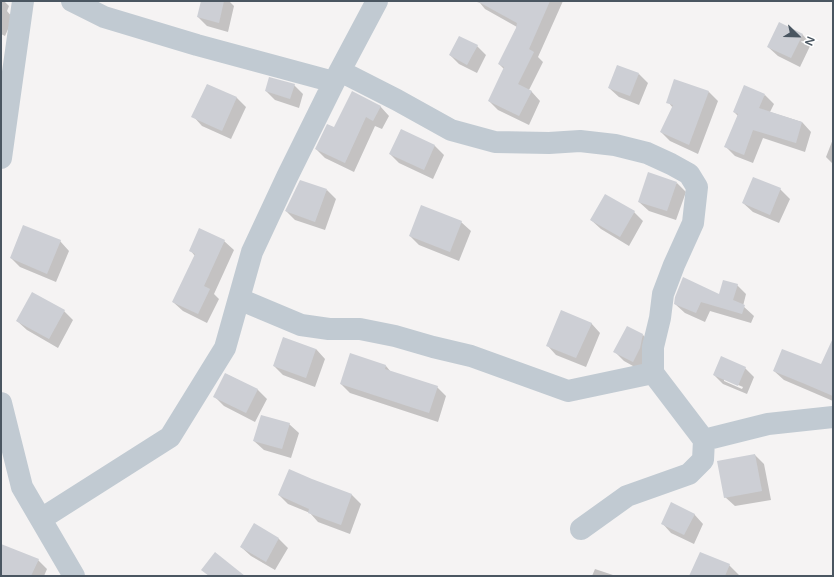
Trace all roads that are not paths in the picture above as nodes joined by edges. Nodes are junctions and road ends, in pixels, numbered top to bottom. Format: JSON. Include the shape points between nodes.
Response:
{"nodes":[{"id":1,"x":23,"y":1,"type":"edge"},
{"id":2,"x":72,"y":1,"type":"edge"},
{"id":3,"x":377,"y":1,"type":"edge"},
{"id":4,"x":337,"y":76,"type":"junction"},
{"id":5,"x":1,"y":158,"type":"edge"},
{"id":6,"x":239,"y":299,"type":"junction"},
{"id":7,"x":652,"y":373,"type":"junction"},
{"id":8,"x":1,"y":402,"type":"edge"},
{"id":9,"x":833,"y":417,"type":"edge"},
{"id":10,"x":704,"y":440,"type":"junction"},
{"id":11,"x":40,"y":519,"type":"junction"},
{"id":12,"x":581,"y":529,"type":"dead end"},
{"id":13,"x":74,"y":576,"type":"edge"}],
"edges":[{"from":1,"to":5,"type":"street"},
{"from":2,"to":4,"type":"street","via":[[104,17],[197,45]]},
{"from":3,"to":4,"type":"street"},
{"from":4,"to":6,"type":"street","via":[[252,252]]},
{"from":4,"to":7,"type":"street","via":[[397,100],[451,130],[495,142],[580,141],[615,145],[647,153],[688,174],[697,187],[693,223],[663,294]]},
{"from":6,"to":7,"type":"street","via":[[301,325],[395,336],[471,356],[568,391]]},
{"from":6,"to":11,"type":"street","via":[[225,348],[170,438]]},
{"from":7,"to":10,"type":"street"},
{"from":8,"to":11,"type":"street","via":[[22,487]]},
{"from":9,"to":10,"type":"street","via":[[768,424]]},
{"from":10,"to":12,"type":"street","via":[[703,460],[689,474],[627,496]]},
{"from":11,"to":13,"type":"street"}]}
